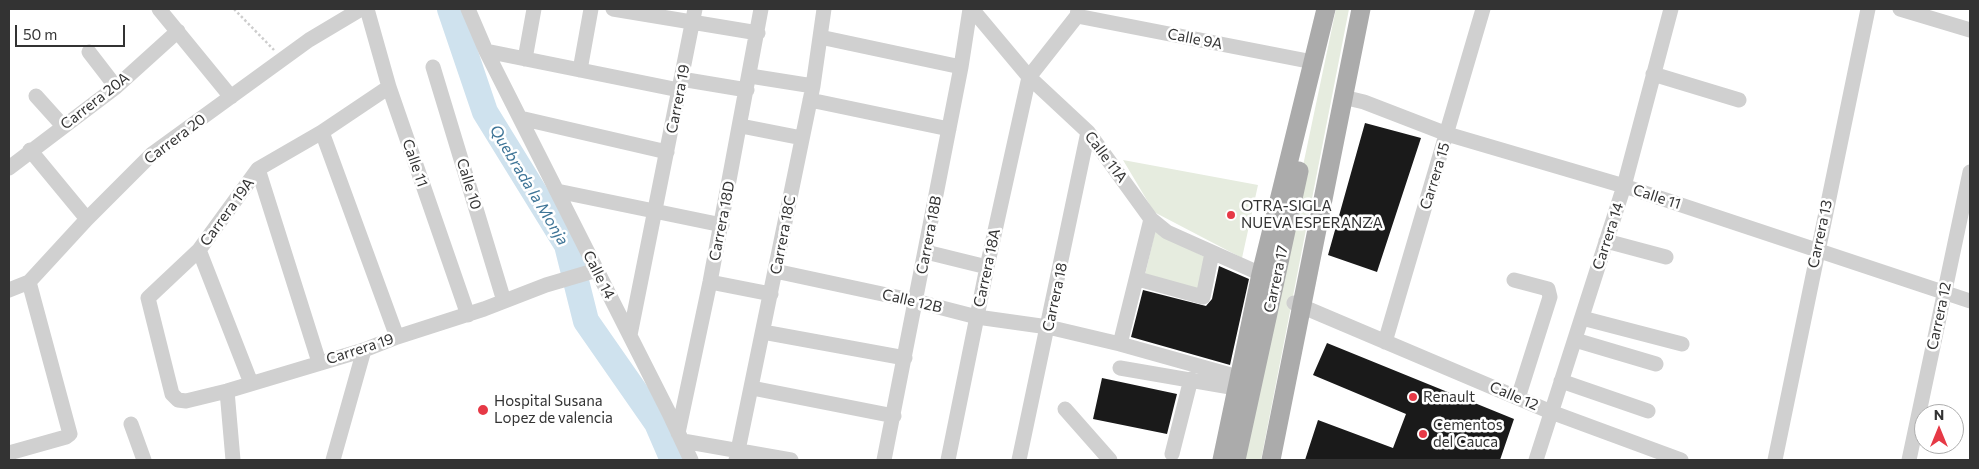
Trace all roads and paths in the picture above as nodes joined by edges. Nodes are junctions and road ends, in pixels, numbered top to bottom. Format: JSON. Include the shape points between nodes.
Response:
{"nodes":[{"id":1,"x":159,"y":9,"type":"edge"},
{"id":2,"x":234,"y":9,"type":"edge"},
{"id":3,"x":360,"y":9,"type":"edge"},
{"id":4,"x":367,"y":9,"type":"edge"},
{"id":5,"x":534,"y":9,"type":"edge"},
{"id":6,"x":591,"y":9,"type":"edge"},
{"id":7,"x":613,"y":9,"type":"edge"},
{"id":8,"x":761,"y":9,"type":"edge"},
{"id":9,"x":824,"y":9,"type":"edge"},
{"id":10,"x":971,"y":9,"type":"edge"},
{"id":11,"x":1326,"y":9,"type":"edge"},
{"id":12,"x":1333,"y":9,"type":"edge"},
{"id":13,"x":1352,"y":9,"type":"edge"},
{"id":14,"x":1361,"y":9,"type":"edge"},
{"id":15,"x":1483,"y":9,"type":"edge"},
{"id":16,"x":1670,"y":9,"type":"edge"},
{"id":17,"x":1868,"y":9,"type":"edge"},
{"id":18,"x":1900,"y":9,"type":"edge"},
{"id":19,"x":471,"y":11,"type":"edge"},
{"id":20,"x":1077,"y":12,"type":"edge"},
{"id":21,"x":694,"y":15,"type":"edge"},
{"id":22,"x":1970,"y":30,"type":"edge"},
{"id":23,"x":178,"y":31,"type":"junction"},
{"id":24,"x":758,"y":32,"type":"junction"},
{"id":25,"x":820,"y":37,"type":"junction"},
{"id":26,"x":486,"y":51,"type":"junction"},
{"id":27,"x":90,"y":52,"type":"dead end"},
{"id":28,"x":525,"y":59,"type":"junction"},
{"id":29,"x":283,"y":60,"type":"junction"},
{"id":30,"x":1313,"y":62,"type":"junction"},
{"id":31,"x":433,"y":67,"type":"dead end"},
{"id":32,"x":961,"y":67,"type":"junction"},
{"id":33,"x":580,"y":70,"type":"junction"},
{"id":34,"x":1653,"y":74,"type":"junction"},
{"id":35,"x":1029,"y":77,"type":"junction"},
{"id":36,"x":749,"y":83,"type":"junction"},
{"id":37,"x":680,"y":85,"type":"junction"},
{"id":38,"x":116,"y":87,"type":"junction"},
{"id":39,"x":389,"y":87,"type":"junction"},
{"id":40,"x":811,"y":93,"type":"junction"},
{"id":41,"x":36,"y":96,"type":"dead end"},
{"id":42,"x":1343,"y":97,"type":"junction"},
{"id":43,"x":231,"y":98,"type":"junction"},
{"id":44,"x":1739,"y":100,"type":"dead end"},
{"id":45,"x":520,"y":118,"type":"junction"},
{"id":46,"x":63,"y":126,"type":"junction"},
{"id":47,"x":741,"y":126,"type":"junction"},
{"id":48,"x":949,"y":129,"type":"junction"},
{"id":49,"x":322,"y":132,"type":"junction"},
{"id":50,"x":1088,"y":132,"type":"junction"},
{"id":51,"x":1447,"y":134,"type":"junction"},
{"id":52,"x":802,"y":138,"type":"junction"},
{"id":53,"x":30,"y":150,"type":"junction"},
{"id":54,"x":667,"y":152,"type":"junction"},
{"id":55,"x":9,"y":168,"type":"edge"},
{"id":56,"x":258,"y":169,"type":"junction"},
{"id":57,"x":1970,"y":172,"type":"edge"},
{"id":58,"x":1624,"y":186,"type":"junction"},
{"id":59,"x":557,"y":191,"type":"junction"},
{"id":60,"x":656,"y":211,"type":"junction"},
{"id":61,"x":87,"y":220,"type":"junction"},
{"id":62,"x":1151,"y":220,"type":"junction"},
{"id":63,"x":722,"y":225,"type":"junction"},
{"id":64,"x":1606,"y":241,"type":"junction"},
{"id":65,"x":1817,"y":249,"type":"junction"},
{"id":66,"x":198,"y":250,"type":"junction"},
{"id":67,"x":926,"y":252,"type":"junction"},
{"id":68,"x":1212,"y":252,"type":"junction"},
{"id":69,"x":1666,"y":257,"type":"dead end"},
{"id":70,"x":987,"y":267,"type":"junction"},
{"id":71,"x":776,"y":271,"type":"junction"},
{"id":72,"x":591,"y":272,"type":"junction"},
{"id":73,"x":1261,"y":274,"type":"junction"},
{"id":74,"x":1138,"y":279,"type":"junction"},
{"id":75,"x":1514,"y":280,"type":"dead end"},
{"id":76,"x":29,"y":282,"type":"junction"},
{"id":77,"x":710,"y":282,"type":"junction"},
{"id":78,"x":9,"y":290,"type":"edge"},
{"id":79,"x":1944,"y":292,"type":"junction"},
{"id":80,"x":771,"y":294,"type":"junction"},
{"id":81,"x":504,"y":301,"type":"junction"},
{"id":82,"x":915,"y":301,"type":"junction"},
{"id":83,"x":1970,"y":301,"type":"edge"},
{"id":84,"x":1297,"y":304,"type":"junction"},
{"id":85,"x":468,"y":315,"type":"junction"},
{"id":86,"x":977,"y":317,"type":"junction"},
{"id":87,"x":1582,"y":318,"type":"junction"},
{"id":88,"x":1259,"y":324,"type":"junction"},
{"id":89,"x":1048,"y":327,"type":"junction"},
{"id":90,"x":763,"y":332,"type":"junction"},
{"id":91,"x":630,"y":335,"type":"junction"},
{"id":92,"x":396,"y":337,"type":"junction"},
{"id":93,"x":1575,"y":340,"type":"junction"},
{"id":94,"x":1386,"y":342,"type":"junction"},
{"id":95,"x":1120,"y":344,"type":"junction"},
{"id":96,"x":1682,"y":344,"type":"dead end"},
{"id":97,"x":364,"y":350,"type":"junction"},
{"id":98,"x":905,"y":358,"type":"junction"},
{"id":99,"x":319,"y":362,"type":"junction"},
{"id":100,"x":1656,"y":364,"type":"dead end"},
{"id":101,"x":1120,"y":368,"type":"dead end"},
{"id":102,"x":1191,"y":379,"type":"junction"},
{"id":103,"x":1562,"y":381,"type":"junction"},
{"id":104,"x":1237,"y":382,"type":"junction"},
{"id":105,"x":251,"y":383,"type":"junction"},
{"id":106,"x":752,"y":388,"type":"junction"},
{"id":107,"x":227,"y":391,"type":"junction"},
{"id":108,"x":172,"y":394,"type":"joint"},
{"id":109,"x":1518,"y":398,"type":"junction"},
{"id":110,"x":1065,"y":409,"type":"dead end"},
{"id":111,"x":1648,"y":411,"type":"dead end"},
{"id":112,"x":1552,"y":412,"type":"junction"},
{"id":113,"x":894,"y":416,"type":"junction"},
{"id":114,"x":131,"y":424,"type":"dead end"},
{"id":115,"x":680,"y":437,"type":"junction"},
{"id":116,"x":9,"y":453,"type":"edge"},
{"id":117,"x":27,"y":454,"type":"edge"},
{"id":118,"x":1172,"y":454,"type":"dead end"},
{"id":119,"x":737,"y":455,"type":"edge"},
{"id":120,"x":144,"y":460,"type":"edge"},
{"id":121,"x":232,"y":460,"type":"edge"},
{"id":122,"x":332,"y":460,"type":"edge"},
{"id":123,"x":691,"y":460,"type":"edge"},
{"id":124,"x":791,"y":460,"type":"edge"},
{"id":125,"x":884,"y":460,"type":"edge"},
{"id":126,"x":948,"y":460,"type":"edge"},
{"id":127,"x":1019,"y":460,"type":"edge"},
{"id":128,"x":1110,"y":460,"type":"edge"},
{"id":129,"x":1222,"y":460,"type":"edge"},
{"id":130,"x":1236,"y":460,"type":"edge"},
{"id":131,"x":1264,"y":460,"type":"edge"},
{"id":132,"x":1271,"y":460,"type":"edge"},
{"id":133,"x":1536,"y":460,"type":"edge"},
{"id":134,"x":1681,"y":460,"type":"edge"},
{"id":135,"x":1774,"y":460,"type":"edge"},
{"id":136,"x":1909,"y":460,"type":"edge"}],
"edges":[{"from":1,"to":23,"type":"street"},
{"from":2,"to":29,"type":"path"},
{"from":3,"to":29,"type":"street","name":"Carrera 20"},
{"from":4,"to":39,"type":"street","name":"Calle 11"},
{"from":5,"to":28,"type":"street"},
{"from":6,"to":33,"type":"street"},
{"from":7,"to":21,"type":"street"},
{"from":8,"to":24,"type":"street","name":"Carrera 18D"},
{"from":9,"to":25,"type":"street","name":"Carrera 18C"},
{"from":10,"to":32,"type":"street","name":"Carrera 18B"},
{"from":10,"to":35,"type":"street","name":"Calle 11A"},
{"from":11,"to":30,"type":"main road"},
{"from":12,"to":88,"type":"main road","name":"Carrera 17"},
{"from":13,"to":84,"type":"main road","name":"Carrera 17"},
{"from":14,"to":42,"type":"main road","name":"Carrera 17"},
{"from":15,"to":51,"type":"street","name":"Carrera 15"},
{"from":16,"to":34,"type":"street","name":"Carrera 14"},
{"from":17,"to":65,"type":"street","name":"Carrera 13"},
{"from":18,"to":22,"type":"street"},
{"from":19,"to":26,"type":"street","name":"Calle 14"},
{"from":20,"to":30,"type":"street","name":"Calle 9A"},
{"from":20,"to":35,"type":"street"},
{"from":21,"to":24,"type":"street"},
{"from":21,"to":37,"type":"street","name":"Carrera 19"},
{"from":23,"to":38,"type":"street","name":"Carrera 20A"},
{"from":23,"to":43,"type":"street"},
{"from":24,"to":36,"type":"street","name":"Carrera 18D"},
{"from":25,"to":32,"type":"street"},
{"from":25,"to":40,"type":"street","name":"Carrera 18C"},
{"from":26,"to":28,"type":"street"},
{"from":26,"to":45,"type":"street","name":"Calle 14"},
{"from":27,"to":38,"type":"street"},
{"from":28,"to":33,"type":"street"},
{"from":29,"to":43,"type":"street","name":"Carrera 20"},
{"from":30,"to":73,"type":"main road"},
{"from":31,"to":81,"type":"street","name":"Calle 10"},
{"from":32,"to":48,"type":"street","name":"Carrera 18B"},
{"from":33,"to":37,"type":"street"},
{"from":34,"to":44,"type":"street"},
{"from":34,"to":58,"type":"street","name":"Carrera 14"},
{"from":35,"to":50,"type":"street","name":"Calle 11A"},
{"from":35,"to":70,"type":"street","name":"Carrera 18A"},
{"from":36,"to":37,"type":"street"},
{"from":36,"to":40,"type":"street"},
{"from":36,"to":47,"type":"street","name":"Carrera 18D"},
{"from":37,"to":54,"type":"street","name":"Carrera 19"},
{"from":38,"to":46,"type":"street","name":"Carrera 20A"},
{"from":39,"to":49,"type":"street","name":"Carrera 19A"},
{"from":39,"to":85,"type":"street","name":"Calle 11"},
{"from":40,"to":48,"type":"street"},
{"from":40,"to":52,"type":"street","name":"Carrera 18C"},
{"from":41,"to":46,"type":"street"},
{"from":42,"to":51,"type":"street","name":"Calle 11"},
{"from":42,"to":84,"type":"main road","name":"Carrera 17"},
{"from":43,"to":61,"type":"street","name":"Carrera 20","via":[[152,154]]},
{"from":45,"to":54,"type":"street"},
{"from":45,"to":59,"type":"street","name":"Calle 14"},
{"from":46,"to":53,"type":"street","name":"Carrera 20A"},
{"from":47,"to":52,"type":"street"},
{"from":47,"to":63,"type":"street","name":"Carrera 18D"},
{"from":48,"to":67,"type":"street","name":"Carrera 18B"},
{"from":49,"to":56,"type":"street","name":"Carrera 19A"},
{"from":49,"to":92,"type":"street"},
{"from":50,"to":62,"type":"street","name":"Calle 11A"},
{"from":50,"to":89,"type":"street","name":"Carrera 18"},
{"from":51,"to":58,"type":"street","name":"Calle 11"},
{"from":51,"to":94,"type":"street","name":"Carrera 15"},
{"from":52,"to":71,"type":"street","name":"Carrera 18C"},
{"from":53,"to":55,"type":"street","name":"Carrera 20A"},
{"from":53,"to":61,"type":"street"},
{"from":54,"to":60,"type":"street","name":"Carrera 19"},
{"from":56,"to":66,"type":"street","name":"Carrera 19A"},
{"from":56,"to":99,"type":"street"},
{"from":57,"to":79,"type":"street","name":"Carrera 12"},
{"from":58,"to":64,"type":"street","name":"Carrera 14"},
{"from":58,"to":65,"type":"street","name":"Calle 11"},
{"from":59,"to":60,"type":"street"},
{"from":59,"to":72,"type":"street","name":"Calle 14"},
{"from":60,"to":63,"type":"street"},
{"from":60,"to":91,"type":"street","name":"Carrera 19"},
{"from":61,"to":76,"type":"street","name":"Carrera 20"},
{"from":62,"to":68,"type":"street","name":"Calle 11A","via":[[1167,232]]},
{"from":62,"to":74,"type":"street"},
{"from":63,"to":77,"type":"street","name":"Carrera 18D"},
{"from":64,"to":69,"type":"street"},
{"from":64,"to":87,"type":"street","name":"Carrera 14"},
{"from":65,"to":79,"type":"street","name":"Calle 11"},
{"from":65,"to":135,"type":"street","name":"Carrera 13"},
{"from":66,"to":105,"type":"street"},
{"from":66,"to":108,"type":"street","name":"Carrera 19A","via":[[148,298]]},
{"from":67,"to":70,"type":"street"},
{"from":67,"to":82,"type":"street","name":"Carrera 18B"},
{"from":68,"to":73,"type":"street","name":"Calle 11A"},
{"from":68,"to":74,"type":"street","via":[[1203,297]]},
{"from":70,"to":86,"type":"street","name":"Carrera 18A"},
{"from":71,"to":80,"type":"street","name":"Carrera 18C"},
{"from":71,"to":82,"type":"street","name":"Calle 12B"},
{"from":72,"to":81,"type":"street","name":"Carrera 19"},
{"from":72,"to":91,"type":"street","name":"Calle 14"},
{"from":73,"to":88,"type":"main road"},
{"from":74,"to":95,"type":"street"},
{"from":75,"to":109,"type":"street","via":[[1548,290],[1550,297]]},
{"from":76,"to":78,"type":"street","name":"Carrera 20"},
{"from":76,"to":117,"type":"street","via":[[70,434]]},
{"from":77,"to":80,"type":"street"},
{"from":77,"to":115,"type":"street","name":"Carrera 18D"},
{"from":79,"to":83,"type":"street","name":"Calle 11"},
{"from":79,"to":136,"type":"street","name":"Carrera 12"},
{"from":80,"to":90,"type":"street","name":"Carrera 18C"},
{"from":81,"to":85,"type":"street","name":"Carrera 19"},
{"from":82,"to":86,"type":"street","name":"Calle 12B"},
{"from":82,"to":98,"type":"street","name":"Carrera 18B"},
{"from":84,"to":94,"type":"street","name":"Calle 12"},
{"from":84,"to":131,"type":"main road","name":"Carrera 17"},
{"from":84,"to":132,"type":"main road","name":"Carrera 17"},
{"from":85,"to":92,"type":"street","name":"Carrera 19"},
{"from":86,"to":89,"type":"street","name":"Calle 12B"},
{"from":86,"to":126,"type":"street","name":"Carrera 18A"},
{"from":87,"to":93,"type":"street","name":"Carrera 14"},
{"from":87,"to":96,"type":"street"},
{"from":88,"to":104,"type":"main road"},
{"from":88,"to":130,"type":"main road","name":"Carrera 17"},
{"from":89,"to":95,"type":"street"},
{"from":89,"to":127,"type":"street","name":"Carrera 18"},
{"from":90,"to":98,"type":"street"},
{"from":90,"to":106,"type":"street","name":"Carrera 18C"},
{"from":91,"to":115,"type":"street","name":"Calle 14"},
{"from":92,"to":97,"type":"street","name":"Carrera 19"},
{"from":93,"to":100,"type":"street"},
{"from":93,"to":103,"type":"street","name":"Carrera 14"},
{"from":94,"to":109,"type":"street","name":"Calle 12"},
{"from":95,"to":104,"type":"street"},
{"from":97,"to":99,"type":"street","name":"Carrera 19"},
{"from":97,"to":122,"type":"street"},
{"from":98,"to":113,"type":"street","name":"Carrera 18B"},
{"from":99,"to":105,"type":"street","name":"Carrera 19"},
{"from":101,"to":102,"type":"street"},
{"from":102,"to":104,"type":"street"},
{"from":102,"to":118,"type":"street"},
{"from":103,"to":111,"type":"street"},
{"from":103,"to":112,"type":"street","name":"Carrera 14"},
{"from":104,"to":129,"type":"main road"},
{"from":105,"to":107,"type":"street","name":"Carrera 19"},
{"from":106,"to":113,"type":"street"},
{"from":106,"to":119,"type":"street","name":"Carrera 18C"},
{"from":107,"to":108,"type":"street","name":"Carrera 19","via":[[186,401],[178,400]]},
{"from":107,"to":121,"type":"street"},
{"from":109,"to":112,"type":"street","name":"Calle 12"},
{"from":110,"to":128,"type":"street"},
{"from":112,"to":133,"type":"street","name":"Carrera 14"},
{"from":112,"to":134,"type":"street","name":"Calle 12"},
{"from":113,"to":125,"type":"street","name":"Carrera 18B"},
{"from":114,"to":120,"type":"street"},
{"from":115,"to":119,"type":"street"},
{"from":115,"to":123,"type":"street","name":"Calle 14"},
{"from":116,"to":117,"type":"street"},
{"from":119,"to":124,"type":"street"}]}
